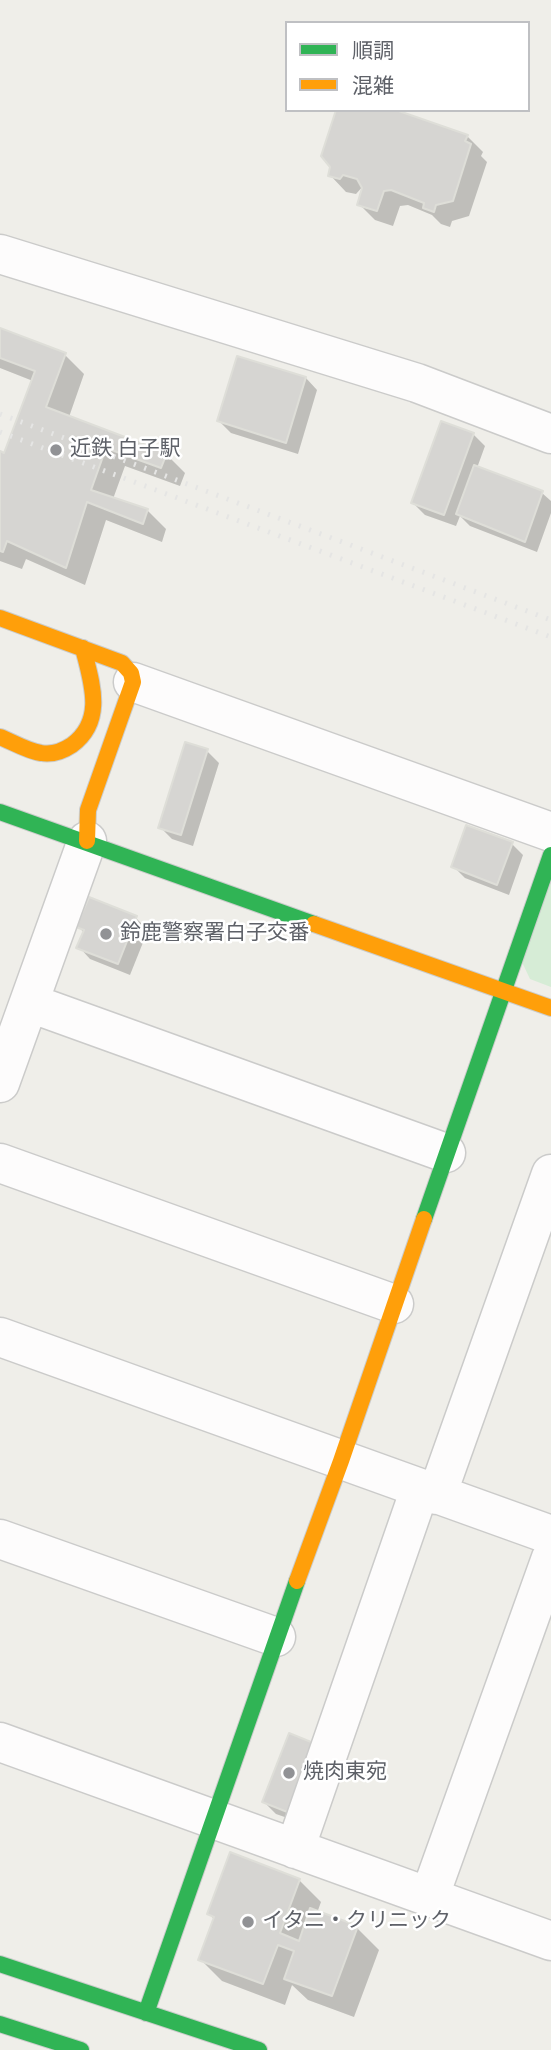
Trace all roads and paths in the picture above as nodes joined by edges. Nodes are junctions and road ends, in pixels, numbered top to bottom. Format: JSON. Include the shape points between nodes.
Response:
{"nodes":[{"id":1,"x":0,"y":254,"type":"edge"},
{"id":2,"x":551,"y":434,"type":"edge"},
{"id":3,"x":0,"y":618,"type":"edge"},
{"id":4,"x":83,"y":648,"type":"junction"},
{"id":5,"x":133,"y":682,"type":"junction"},
{"id":6,"x":0,"y":737,"type":"edge"},
{"id":7,"x":0,"y":812,"type":"edge"},
{"id":8,"x":551,"y":832,"type":"edge"},
{"id":9,"x":87,"y":841,"type":"junction"},
{"id":10,"x":551,"y":855,"type":"edge"},
{"id":11,"x":503,"y":990,"type":"junction"},
{"id":12,"x":30,"y":1003,"type":"junction"},
{"id":13,"x":551,"y":1008,"type":"edge"},
{"id":14,"x":0,"y":1083,"type":"edge"},
{"id":15,"x":446,"y":1153,"type":"junction"},
{"id":16,"x":0,"y":1163,"type":"edge"},
{"id":17,"x":551,"y":1174,"type":"edge"},
{"id":18,"x":394,"y":1304,"type":"junction"},
{"id":19,"x":0,"y":1337,"type":"edge"},
{"id":20,"x":341,"y":1461,"type":"junction"},
{"id":21,"x":428,"y":1492,"type":"junction"},
{"id":22,"x":551,"y":1535,"type":"edge"},
{"id":23,"x":0,"y":1539,"type":"edge"},
{"id":24,"x":551,"y":1559,"type":"edge"},
{"id":25,"x":276,"y":1637,"type":"junction"},
{"id":26,"x":0,"y":1742,"type":"edge"},
{"id":27,"x":215,"y":1820,"type":"junction"},
{"id":28,"x":295,"y":1849,"type":"junction"},
{"id":29,"x":429,"y":1898,"type":"junction"},
{"id":30,"x":551,"y":1941,"type":"edge"},
{"id":31,"x":0,"y":1964,"type":"edge"},
{"id":32,"x":146,"y":2012,"type":"junction"},
{"id":33,"x":0,"y":2024,"type":"edge"},
{"id":34,"x":81,"y":2050,"type":"edge"},
{"id":35,"x":259,"y":2050,"type":"edge"}],
"edges":[{"from":1,"to":2,"type":"street","via":[[416,383]]},
{"from":3,"to":4,"type":"main road"},
{"from":4,"to":5,"type":"main road","via":[[122,663]]},
{"from":4,"to":6,"type":"main road","via":[[94,709],[82,737],[71,748],[43,753]]},
{"from":5,"to":8,"type":"street"},
{"from":5,"to":9,"type":"main road","via":[[88,810]]},
{"from":7,"to":9,"type":"main road"},
{"from":9,"to":11,"type":"main road"},
{"from":9,"to":12,"type":"street"},
{"from":10,"to":11,"type":"main road"},
{"from":11,"to":13,"type":"main road"},
{"from":11,"to":15,"type":"main road"},
{"from":12,"to":14,"type":"street"},
{"from":12,"to":15,"type":"street"},
{"from":15,"to":18,"type":"main road"},
{"from":16,"to":18,"type":"street"},
{"from":17,"to":21,"type":"street"},
{"from":18,"to":20,"type":"main road"},
{"from":19,"to":20,"type":"street"},
{"from":20,"to":21,"type":"street"},
{"from":20,"to":25,"type":"main road"},
{"from":21,"to":22,"type":"street"},
{"from":21,"to":28,"type":"street"},
{"from":23,"to":25,"type":"street"},
{"from":24,"to":29,"type":"street"},
{"from":25,"to":27,"type":"main road"},
{"from":26,"to":27,"type":"street"},
{"from":27,"to":28,"type":"street"},
{"from":27,"to":32,"type":"main road"},
{"from":28,"to":29,"type":"street"},
{"from":29,"to":30,"type":"street"},
{"from":31,"to":32,"type":"main road"},
{"from":32,"to":35,"type":"main road"},
{"from":33,"to":34,"type":"main road"}]}
